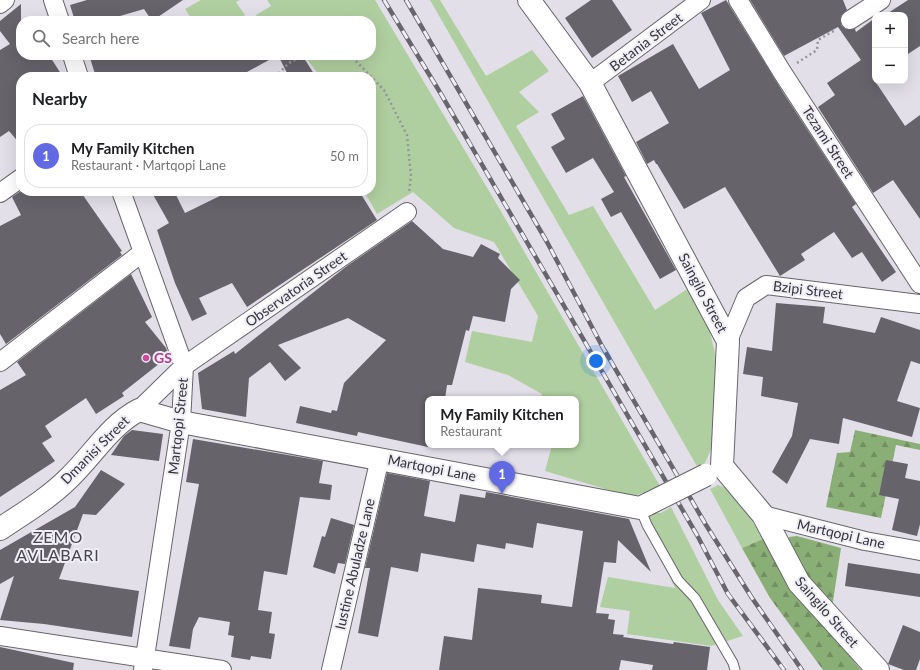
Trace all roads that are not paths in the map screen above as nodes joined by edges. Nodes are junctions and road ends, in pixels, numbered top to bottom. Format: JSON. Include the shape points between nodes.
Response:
{"nodes":[{"id":1,"x":5,"y":0,"type":"edge"},
{"id":2,"x":53,"y":0,"type":"edge"},
{"id":3,"x":529,"y":0,"type":"edge"},
{"id":4,"x":701,"y":0,"type":"edge"},
{"id":5,"x":738,"y":0,"type":"edge"},
{"id":6,"x":881,"y":0,"type":"edge"},
{"id":7,"x":0,"y":4,"type":"edge"},
{"id":8,"x":58,"y":16,"type":"edge"},
{"id":9,"x":850,"y":20,"type":"road end"},
{"id":10,"x":74,"y":60,"type":"edge"},
{"id":11,"x":77,"y":72,"type":"edge"},
{"id":12,"x":590,"y":83,"type":"junction"},
{"id":13,"x":16,"y":182,"type":"edge"},
{"id":14,"x":0,"y":193,"type":"edge"},
{"id":15,"x":123,"y":196,"type":"edge"},
{"id":16,"x":407,"y":212,"type":"road end"},
{"id":17,"x":142,"y":252,"type":"junction"},
{"id":18,"x":920,"y":284,"type":"edge"},
{"id":19,"x":920,"y":304,"type":"edge"},
{"id":20,"x":728,"y":341,"type":"junction"},
{"id":21,"x":0,"y":362,"type":"edge"},
{"id":22,"x":184,"y":366,"type":"junction"},
{"id":23,"x":139,"y":410,"type":"junction"},
{"id":24,"x":181,"y":422,"type":"junction"},
{"id":25,"x":380,"y":458,"type":"junction"},
{"id":26,"x":714,"y":470,"type":"junction"},
{"id":27,"x":644,"y":506,"type":"junction"},
{"id":28,"x":763,"y":515,"type":"junction"},
{"id":29,"x":0,"y":529,"type":"edge"},
{"id":30,"x":920,"y":552,"type":"edge"},
{"id":31,"x":0,"y":636,"type":"edge"},
{"id":32,"x":144,"y":664,"type":"edge"},
{"id":33,"x":222,"y":670,"type":"edge"},
{"id":34,"x":331,"y":670,"type":"edge"},
{"id":35,"x":734,"y":670,"type":"edge"},
{"id":36,"x":878,"y":670,"type":"edge"}],
"edges":[{"from":1,"to":7,"type":"street"},
{"from":2,"to":8,"type":"street"},
{"from":3,"to":12,"type":"street","name":"Saingilo Street"},
{"from":4,"to":12,"type":"street","name":"Betania Street"},
{"from":5,"to":18,"type":"street","name":"Tezami Street"},
{"from":6,"to":9,"type":"street"},
{"from":10,"to":11,"type":"street"},
{"from":12,"to":20,"type":"street","name":"Saingilo Street"},
{"from":13,"to":14,"type":"street"},
{"from":15,"to":17,"type":"street","name":"Martqopi Street"},
{"from":16,"to":22,"type":"street","name":"Observatoria Street"},
{"from":17,"to":21,"type":"street"},
{"from":17,"to":22,"type":"street","name":"Martqopi Street"},
{"from":19,"to":20,"type":"street","name":"Bzipi Street","via":[[766,285],[746,298]]},
{"from":20,"to":26,"type":"street","name":"Saingilo Street"},
{"from":22,"to":23,"type":"street","name":"Dmanisi Street"},
{"from":22,"to":24,"type":"street","name":"Martqopi Street"},
{"from":23,"to":24,"type":"street","name":"Martqopi Lane"},
{"from":23,"to":29,"type":"street","name":"Dmanisi Street","via":[[124,418],[69,478],[32,508]]},
{"from":24,"to":25,"type":"street","name":"Martqopi Lane"},
{"from":24,"to":32,"type":"street","name":"Martqopi Street"},
{"from":25,"to":27,"type":"street","name":"Martqopi Lane"},
{"from":25,"to":34,"type":"street","name":"Iustine Abuladze Lane"},
{"from":26,"to":27,"type":"street","bridge":true},
{"from":26,"to":28,"type":"street","name":"Saingilo Street"},
{"from":27,"to":35,"type":"lane","via":[[647,525],[678,580],[695,598],[733,663]]},
{"from":28,"to":30,"type":"street","name":"Martqopi Lane"},
{"from":28,"to":36,"type":"street","name":"Saingilo Street","via":[[799,583]]},
{"from":31,"to":32,"type":"street"},
{"from":32,"to":33,"type":"street"}]}
